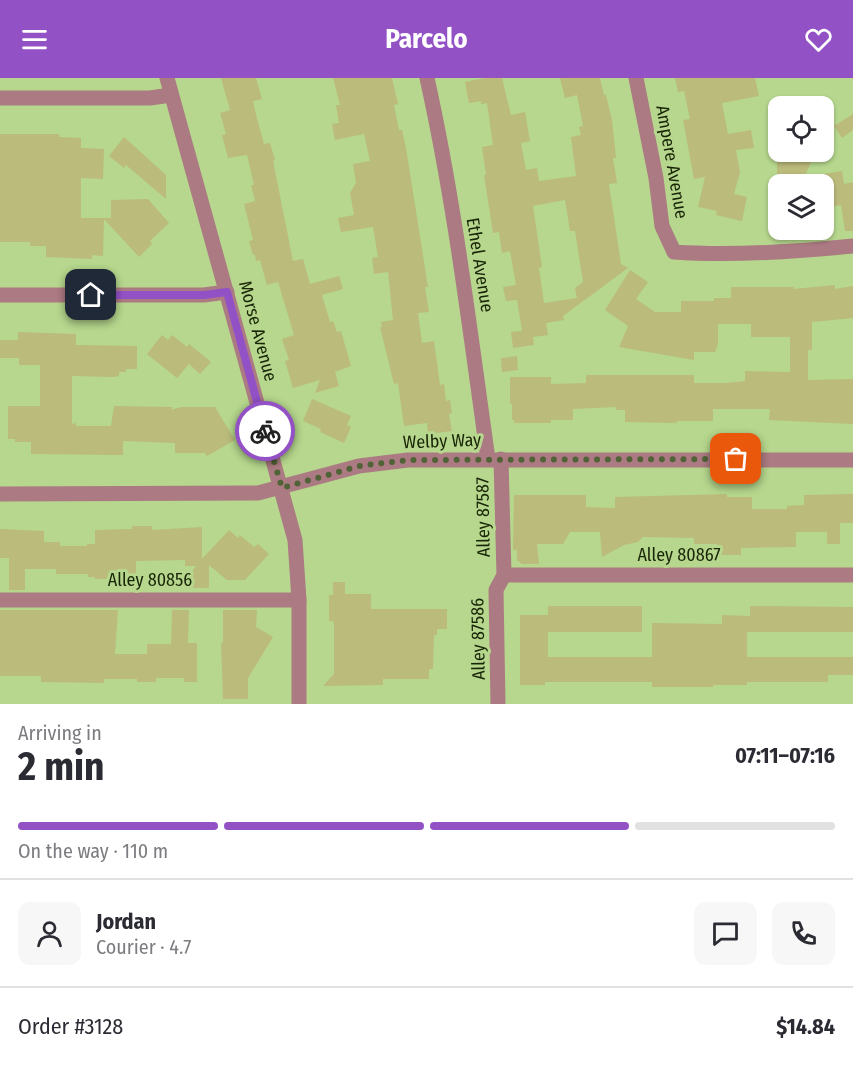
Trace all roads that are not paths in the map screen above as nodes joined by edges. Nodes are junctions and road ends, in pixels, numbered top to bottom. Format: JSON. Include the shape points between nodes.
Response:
{"nodes":[{"id":1,"x":167,"y":78,"type":"edge"},
{"id":2,"x":427,"y":78,"type":"edge"},
{"id":3,"x":636,"y":78,"type":"edge"},
{"id":4,"x":171,"y":95,"type":"junction"},
{"id":5,"x":0,"y":98,"type":"edge"},
{"id":6,"x":853,"y":246,"type":"edge"},
{"id":7,"x":227,"y":292,"type":"junction"},
{"id":8,"x":0,"y":296,"type":"edge"},
{"id":9,"x":495,"y":459,"type":"junction"},
{"id":10,"x":853,"y":460,"type":"edge"},
{"id":11,"x":282,"y":488,"type":"junction"},
{"id":12,"x":0,"y":494,"type":"edge"},
{"id":13,"x":504,"y":574,"type":"junction"},
{"id":14,"x":853,"y":574,"type":"edge"},
{"id":15,"x":0,"y":600,"type":"edge"},
{"id":16,"x":300,"y":600,"type":"junction"},
{"id":17,"x":300,"y":704,"type":"edge"},
{"id":18,"x":498,"y":704,"type":"edge"}],
"edges":[{"from":1,"to":4,"type":"street","name":"Morse Avenue"},
{"from":2,"to":9,"type":"street","name":"Ethel Avenue"},
{"from":3,"to":6,"type":"street","name":"Ampere Avenue","via":[[662,226],[674,252]]},
{"from":4,"to":5,"type":"street"},
{"from":4,"to":7,"type":"street","name":"Morse Avenue"},
{"from":7,"to":8,"type":"street"},
{"from":7,"to":11,"type":"street","name":"Morse Avenue"},
{"from":9,"to":10,"type":"street","name":"Welby Way"},
{"from":9,"to":11,"type":"street","name":"Welby Way","via":[[408,460],[359,466]]},
{"from":9,"to":13,"type":"street","name":"Alley 87587"},
{"from":11,"to":12,"type":"street","name":"Welby Way","via":[[258,493]]},
{"from":11,"to":16,"type":"street","name":"Morse Avenue","via":[[295,540]]},
{"from":13,"to":14,"type":"street","name":"Alley 80867"},
{"from":13,"to":18,"type":"street","name":"Alley 87586","via":[[496,590]]},
{"from":15,"to":16,"type":"street","name":"Alley 80856"},
{"from":16,"to":17,"type":"street","name":"Morse Avenue"}]}
